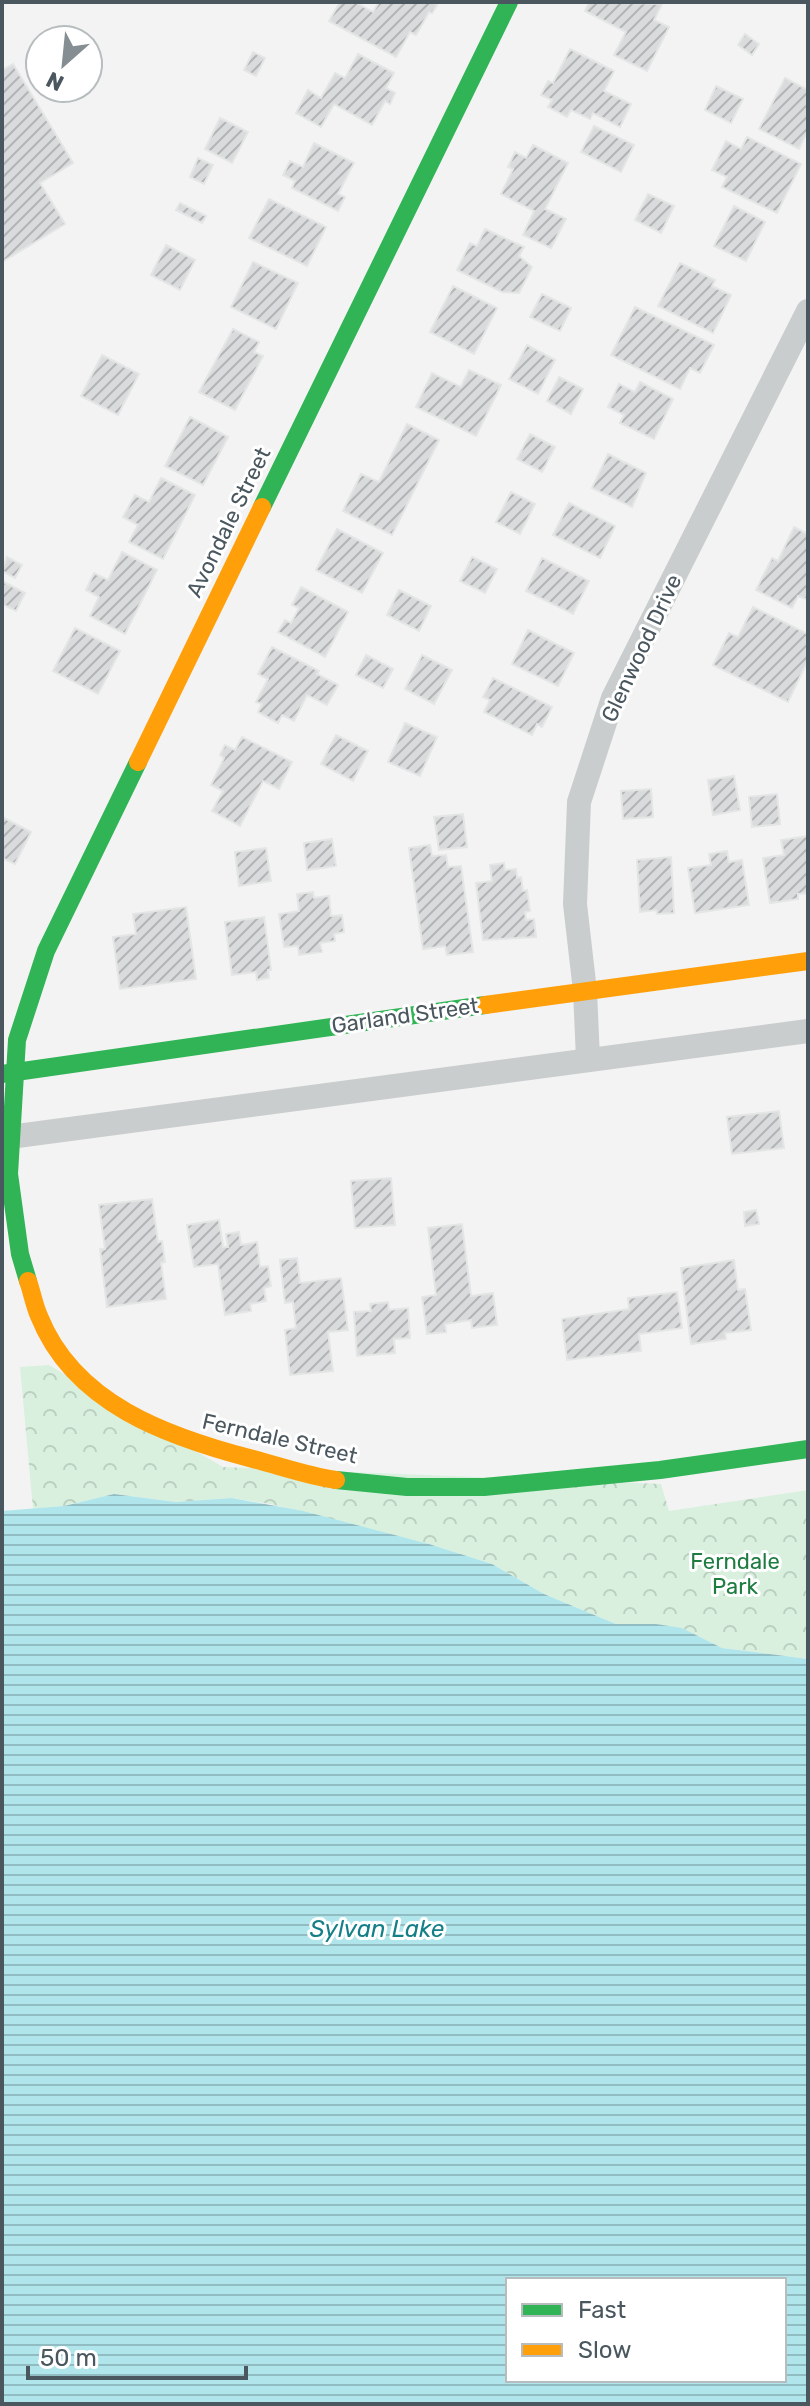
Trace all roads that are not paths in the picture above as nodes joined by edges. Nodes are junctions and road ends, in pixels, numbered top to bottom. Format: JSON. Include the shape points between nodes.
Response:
{"nodes":[{"id":1,"x":509,"y":2,"type":"edge"},
{"id":2,"x":808,"y":311,"type":"edge"},
{"id":3,"x":808,"y":961,"type":"edge"},
{"id":4,"x":585,"y":991,"type":"junction"},
{"id":5,"x":808,"y":1031,"type":"edge"},
{"id":6,"x":588,"y":1059,"type":"junction"},
{"id":7,"x":8,"y":1072,"type":"edge"},
{"id":8,"x":6,"y":1137,"type":"edge"},
{"id":9,"x":808,"y":1449,"type":"edge"}],
"edges":[{"from":1,"to":7,"type":"street","name":"Avondale Street","via":[[46,951]]},
{"from":2,"to":4,"type":"street","name":"Glenwood Drive","via":[[613,698],[579,802],[575,904]]},
{"from":3,"to":4,"type":"street","name":"Garland Street"},
{"from":4,"to":6,"type":"street","name":"Glenwood Drive"},
{"from":4,"to":7,"type":"street","name":"Garland Street"},
{"from":5,"to":6,"type":"street"},
{"from":6,"to":8,"type":"street"},
{"from":7,"to":8,"type":"street","name":"Ferndale Street"},
{"from":8,"to":9,"type":"street","name":"Ferndale Street","via":[[20,1254],[39,1317],[62,1357],[99,1395],[191,1443],[330,1479],[407,1487],[484,1487]]}]}
